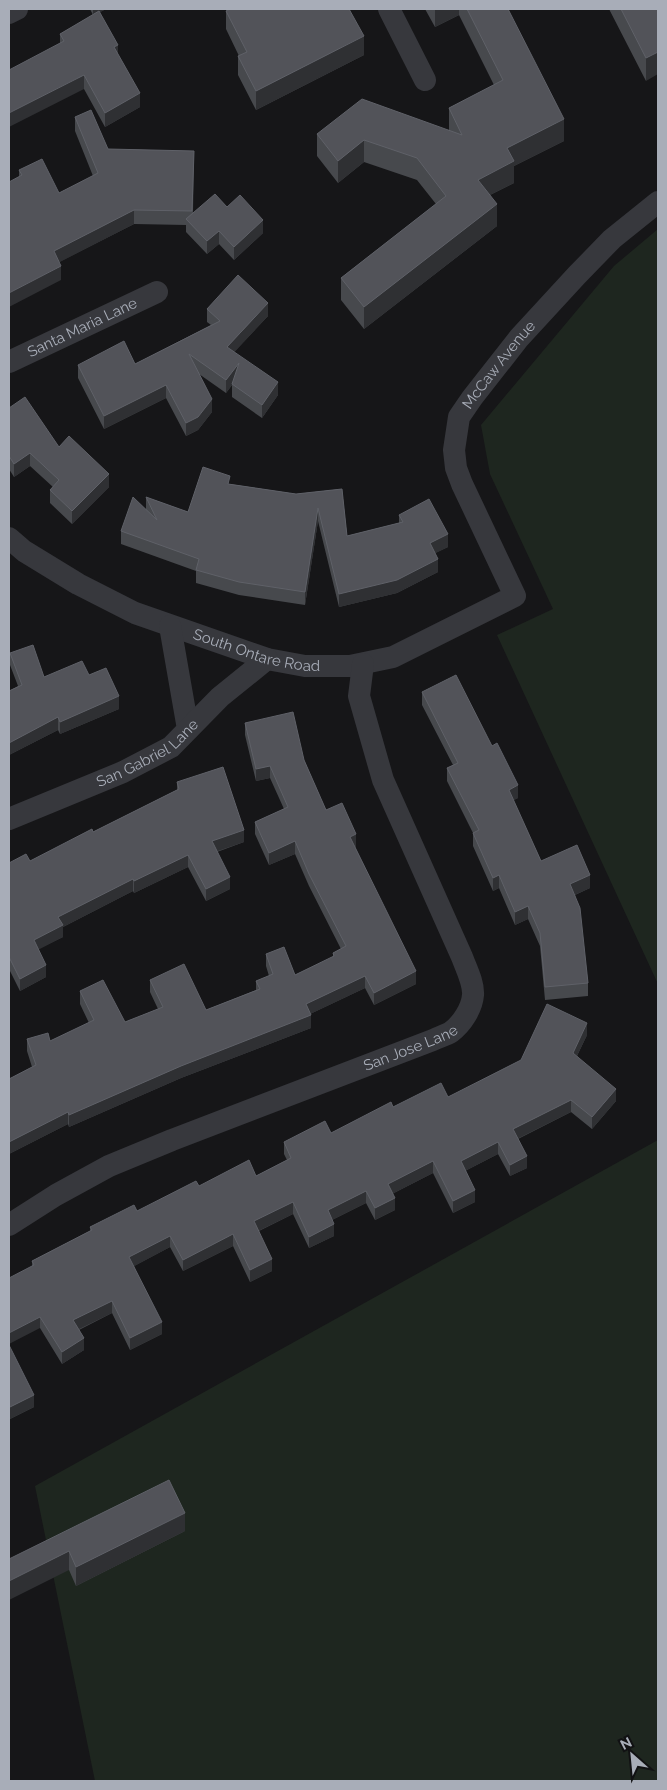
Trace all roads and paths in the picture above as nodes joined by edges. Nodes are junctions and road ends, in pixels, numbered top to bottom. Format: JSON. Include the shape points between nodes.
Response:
{"nodes":[{"id":1,"x":17,"y":9,"type":"edge"},
{"id":2,"x":389,"y":9,"type":"edge"},
{"id":3,"x":9,"y":13,"type":"edge"},
{"id":4,"x":425,"y":80,"type":"dead end"},
{"id":5,"x":658,"y":202,"type":"edge"},
{"id":6,"x":157,"y":292,"type":"dead end"},
{"id":7,"x":9,"y":362,"type":"edge"},
{"id":8,"x":9,"y":538,"type":"edge"},
{"id":9,"x":515,"y":596,"type":"joint"},
{"id":10,"x":170,"y":626,"type":"junction"},
{"id":11,"x":267,"y":659,"type":"junction"},
{"id":12,"x":363,"y":664,"type":"junction"},
{"id":13,"x":188,"y":729,"type":"junction"},
{"id":14,"x":9,"y":819,"type":"edge"},
{"id":15,"x":9,"y":1225,"type":"edge"}],
"edges":[{"from":1,"to":3,"type":"street"},
{"from":2,"to":4,"type":"street"},
{"from":5,"to":9,"type":"street","name":"McCaw Avenue","via":[[612,239],[576,274],[519,338],[459,417],[454,450],[456,468]]},
{"from":6,"to":7,"type":"street","name":"Santa Maria Lane"},
{"from":8,"to":10,"type":"street","name":"South Ontare Road","via":[[78,584],[135,613]]},
{"from":9,"to":12,"type":"street","name":"South Ontare Road","via":[[393,657]]},
{"from":10,"to":11,"type":"street","name":"South Ontare Road"},
{"from":10,"to":13,"type":"street"},
{"from":11,"to":12,"type":"street","name":"South Ontare Road","via":[[305,666]]},
{"from":11,"to":13,"type":"street","name":"San Gabriel Lane","via":[[233,685]]},
{"from":12,"to":15,"type":"street","name":"San Jose Lane","via":[[359,696],[384,780],[470,980],[473,994],[462,1021],[451,1032],[433,1040],[109,1166]]},
{"from":13,"to":14,"type":"street","name":"San Gabriel Lane","via":[[171,747],[123,772]]}]}
